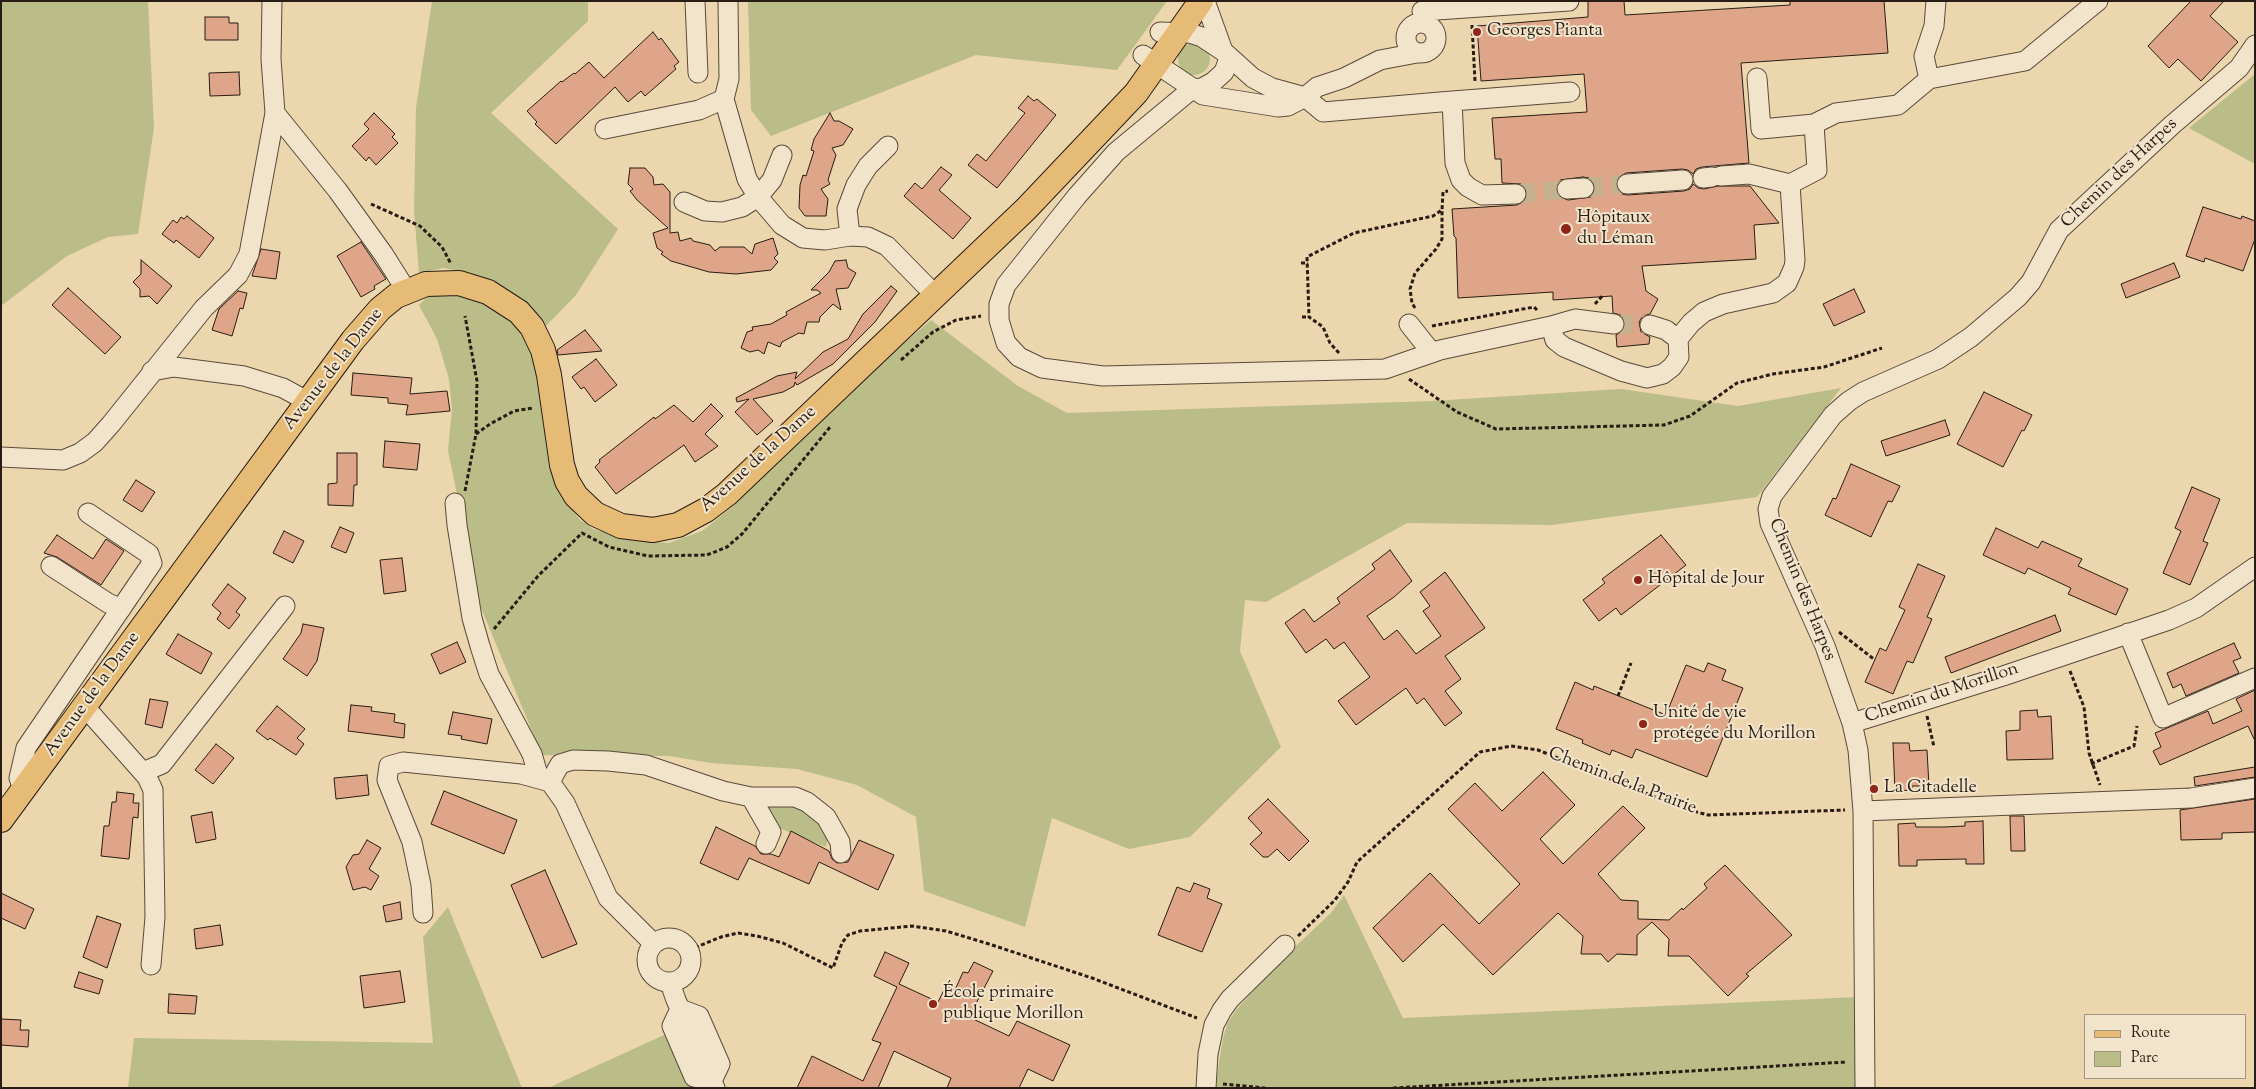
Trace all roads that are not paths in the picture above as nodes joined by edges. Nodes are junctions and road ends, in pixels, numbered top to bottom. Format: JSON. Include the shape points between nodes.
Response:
{"nodes":[{"id":1,"x":272,"y":1,"type":"edge"},
{"id":2,"x":1182,"y":1,"type":"edge"},
{"id":3,"x":1201,"y":1,"type":"edge"},
{"id":4,"x":1205,"y":1,"type":"edge"},
{"id":5,"x":1569,"y":1,"type":"edge"},
{"id":6,"x":1936,"y":1,"type":"edge"},
{"id":7,"x":2098,"y":1,"type":"edge"},
{"id":8,"x":695,"y":10,"type":"edge"},
{"id":9,"x":728,"y":10,"type":"edge"},
{"id":10,"x":1422,"y":11,"type":"dead end"},
{"id":11,"x":1408,"y":29,"type":"junction"},
{"id":12,"x":1169,"y":32,"type":"junction"},
{"id":13,"x":2255,"y":45,"type":"edge"},
{"id":14,"x":1417,"y":53,"type":"junction"},
{"id":15,"x":1226,"y":54,"type":"junction"},
{"id":16,"x":1150,"y":60,"type":"junction"},
{"id":17,"x":1374,"y":63,"type":"junction"},
{"id":18,"x":698,"y":73,"type":"dead end"},
{"id":19,"x":1757,"y":78,"type":"dead end"},
{"id":20,"x":1929,"y":79,"type":"junction"},
{"id":21,"x":1192,"y":89,"type":"junction"},
{"id":22,"x":1570,"y":92,"type":"dead end"},
{"id":23,"x":1305,"y":97,"type":"junction"},
{"id":24,"x":724,"y":99,"type":"junction"},
{"id":25,"x":1452,"y":102,"type":"junction"},
{"id":26,"x":275,"y":113,"type":"junction"},
{"id":27,"x":1814,"y":124,"type":"junction"},
{"id":28,"x":605,"y":128,"type":"dead end"},
{"id":29,"x":888,"y":146,"type":"dead end"},
{"id":30,"x":782,"y":155,"type":"dead end"},
{"id":31,"x":1712,"y":177,"type":"dead end"},
{"id":32,"x":1684,"y":180,"type":"dead end"},
{"id":33,"x":1628,"y":184,"type":"tunnel mouth"},
{"id":34,"x":1790,"y":184,"type":"junction"},
{"id":35,"x":1516,"y":194,"type":"tunnel mouth"},
{"id":36,"x":758,"y":197,"type":"junction"},
{"id":37,"x":684,"y":202,"type":"dead end"},
{"id":38,"x":850,"y":236,"type":"junction"},
{"id":39,"x":406,"y":290,"type":"junction"},
{"id":40,"x":935,"y":295,"type":"junction"},
{"id":41,"x":1417,"y":321,"type":"road end"},
{"id":42,"x":1614,"y":324,"type":"tunnel mouth"},
{"id":43,"x":1650,"y":325,"type":"tunnel mouth"},
{"id":44,"x":1551,"y":326,"type":"junction"},
{"id":45,"x":1678,"y":339,"type":"junction"},
{"id":46,"x":1432,"y":353,"type":"junction"},
{"id":47,"x":152,"y":371,"type":"junction"},
{"id":48,"x":307,"y":401,"type":"junction"},
{"id":49,"x":1,"y":456,"type":"edge"},
{"id":50,"x":455,"y":503,"type":"road end"},
{"id":51,"x":88,"y":513,"type":"dead end"},
{"id":52,"x":51,"y":566,"type":"dead end"},
{"id":53,"x":2255,"y":567,"type":"edge"},
{"id":54,"x":285,"y":606,"type":"dead end"},
{"id":55,"x":121,"y":609,"type":"junction"},
{"id":56,"x":2128,"y":633,"type":"junction"},
{"id":57,"x":2255,"y":678,"type":"edge"},
{"id":58,"x":85,"y":707,"type":"junction"},
{"id":59,"x":1852,"y":723,"type":"junction"},
{"id":60,"x":143,"y":772,"type":"junction"},
{"id":61,"x":545,"y":780,"type":"junction"},
{"id":62,"x":2255,"y":788,"type":"edge"},
{"id":63,"x":23,"y":789,"type":"junction"},
{"id":64,"x":751,"y":797,"type":"junction"},
{"id":65,"x":1858,"y":810,"type":"junction"},
{"id":66,"x":1,"y":820,"type":"edge"},
{"id":67,"x":766,"y":844,"type":"dead end"},
{"id":68,"x":841,"y":853,"type":"dead end"},
{"id":69,"x":423,"y":913,"type":"dead end"},
{"id":70,"x":653,"y":943,"type":"junction"},
{"id":71,"x":1286,"y":945,"type":"road end"},
{"id":72,"x":151,"y":965,"type":"dead end"},
{"id":73,"x":670,"y":983,"type":"junction"},
{"id":74,"x":714,"y":1084,"type":"edge"},
{"id":75,"x":1206,"y":1085,"type":"edge"},
{"id":76,"x":1865,"y":1088,"type":"edge"}],
"edges":[{"from":1,"to":26,"type":"street","via":[[271,59]]},
{"from":2,"to":12,"type":"main road","name":"Avenue de la Dame"},
{"from":3,"to":12,"type":"main road","name":"Avenue de la Dame"},
{"from":4,"to":15,"type":"street"},
{"from":5,"to":10,"type":"street"},
{"from":6,"to":20,"type":"street","via":[[1934,26],[1924,56]]},
{"from":7,"to":20,"type":"street","via":[[2025,61]]},
{"from":8,"to":9,"type":"street"},
{"from":8,"to":18,"type":"street"},
{"from":9,"to":24,"type":"street","via":[[729,79]]},
{"from":11,"to":14,"type":"street","via":[[1406,42]]},
{"from":11,"to":14,"type":"street","via":[[1424,23],[1436,34],[1432,49]]},
{"from":11,"to":17,"type":"street"},
{"from":12,"to":15,"type":"street","via":[[1202,37]]},
{"from":12,"to":16,"type":"main road","name":"Avenue de la Dame"},
{"from":13,"to":59,"type":"street","name":"Chemin des Harpes","via":[[2239,68],[2059,230],[2031,282],[2018,297],[1971,338],[1938,359],[1849,401],[1833,415],[1772,496],[1768,509],[1770,523],[1828,632]]},
{"from":14,"to":17,"type":"street","via":[[1392,56]]},
{"from":15,"to":21,"type":"street","via":[[1224,72],[1202,88]]},
{"from":15,"to":23,"type":"street","via":[[1266,86]]},
{"from":16,"to":21,"type":"street"},
{"from":16,"to":40,"type":"main road","name":"Avenue de la Dame","via":[[1110,102],[1085,144],[1026,209]]},
{"from":17,"to":23,"type":"street","via":[[1344,78],[1317,86]]},
{"from":19,"to":27,"type":"street","via":[[1760,129]]},
{"from":20,"to":27,"type":"street","via":[[1898,105],[1836,113]]},
{"from":21,"to":23,"type":"street","via":[[1209,97],[1278,107],[1288,106]]},
{"from":21,"to":46,"type":"street","via":[[1116,152],[1006,285],[998,312],[1002,335],[1012,350],[1025,362],[1049,369],[1114,376],[1385,369]]},
{"from":22,"to":25,"type":"street"},
{"from":23,"to":25,"type":"street","via":[[1324,112]]},
{"from":24,"to":28,"type":"street","via":[[699,110]]},
{"from":24,"to":36,"type":"street","via":[[747,179]]},
{"from":25,"to":35,"type":"street","via":[[1455,162],[1461,180],[1482,194]]},
{"from":26,"to":39,"type":"street","via":[[338,191]]},
{"from":26,"to":47,"type":"street","via":[[249,254],[238,275],[204,308]]},
{"from":27,"to":34,"type":"street","via":[[1817,170]]},
{"from":29,"to":38,"type":"street","via":[[868,166],[856,185],[847,209]]},
{"from":30,"to":36,"type":"street","via":[[772,180]]},
{"from":31,"to":34,"type":"street","via":[[1749,174]]},
{"from":32,"to":33,"type":"street"},
{"from":34,"to":45,"type":"street","via":[[1795,260],[1787,283],[1773,293],[1723,304],[1704,312]]},
{"from":36,"to":37,"type":"street","via":[[742,207],[722,212],[706,211]]},
{"from":36,"to":38,"type":"street","via":[[782,225],[803,238],[825,240]]},
{"from":38,"to":40,"type":"street","via":[[868,237],[888,246]]},
{"from":39,"to":40,"type":"main road","name":"Avenue de la Dame","via":[[434,282],[469,285],[496,295],[519,312],[532,327],[544,350],[562,466],[572,490],[588,509],[603,519],[631,528],[653,530],[688,521],[717,502]]},
{"from":39,"to":48,"type":"main road","name":"Avenue de la Dame","via":[[387,302],[365,325]]},
{"from":41,"to":46,"type":"street"},
{"from":42,"to":44,"type":"street","via":[[1575,319]]},
{"from":43,"to":45,"type":"street","via":[[1666,330]]},
{"from":44,"to":45,"type":"street","via":[[1555,340],[1564,347],[1620,371],[1647,378],[1663,374],[1672,367],[1679,357]]},
{"from":44,"to":46,"type":"street"},
{"from":47,"to":48,"type":"street","via":[[174,367],[244,376],[283,388]]},
{"from":47,"to":49,"type":"street","via":[[95,442],[80,453],[63,460]]},
{"from":48,"to":58,"type":"main road","name":"Avenue de la Dame"},
{"from":50,"to":61,"type":"street","via":[[472,618],[489,674]]},
{"from":51,"to":55,"type":"street","via":[[149,554],[152,563]]},
{"from":52,"to":55,"type":"street"},
{"from":53,"to":56,"type":"street","name":"Chemin du Morillon","via":[[2189,611]]},
{"from":54,"to":60,"type":"street","via":[[162,764]]},
{"from":55,"to":63,"type":"street","via":[[26,748],[19,778]]},
{"from":56,"to":57,"type":"street","via":[[2163,718]]},
{"from":56,"to":59,"type":"street","name":"Chemin du Morillon"},
{"from":58,"to":60,"type":"street"},
{"from":58,"to":63,"type":"main road","name":"Avenue de la Dame"},
{"from":59,"to":65,"type":"street","name":"Chemin du Morillon","via":[[1861,771]]},
{"from":60,"to":72,"type":"street","via":[[151,784],[155,802],[155,917]]},
{"from":61,"to":64,"type":"street","via":[[560,764],[573,760],[608,760],[646,765]]},
{"from":61,"to":69,"type":"street","via":[[417,762],[388,766],[386,780],[412,842]]},
{"from":61,"to":70,"type":"street","via":[[565,803],[608,898]]},
{"from":62,"to":65,"type":"street","via":[[2190,798]]},
{"from":63,"to":66,"type":"main road","name":"Avenue de la Dame"},
{"from":64,"to":67,"type":"street","via":[[770,832]]},
{"from":64,"to":68,"type":"street","via":[[795,797],[807,802],[826,817],[840,842]]},
{"from":65,"to":76,"type":"street","name":"Chemin du Morillon"},
{"from":70,"to":73,"type":"street","via":[[646,960],[648,969],[654,976]]},
{"from":70,"to":73,"type":"street","via":[[668,937],[684,943],[689,950],[688,972]]},
{"from":71,"to":75,"type":"street","via":[[1230,999],[1214,1025]]},
{"from":73,"to":74,"type":"street"}]}
